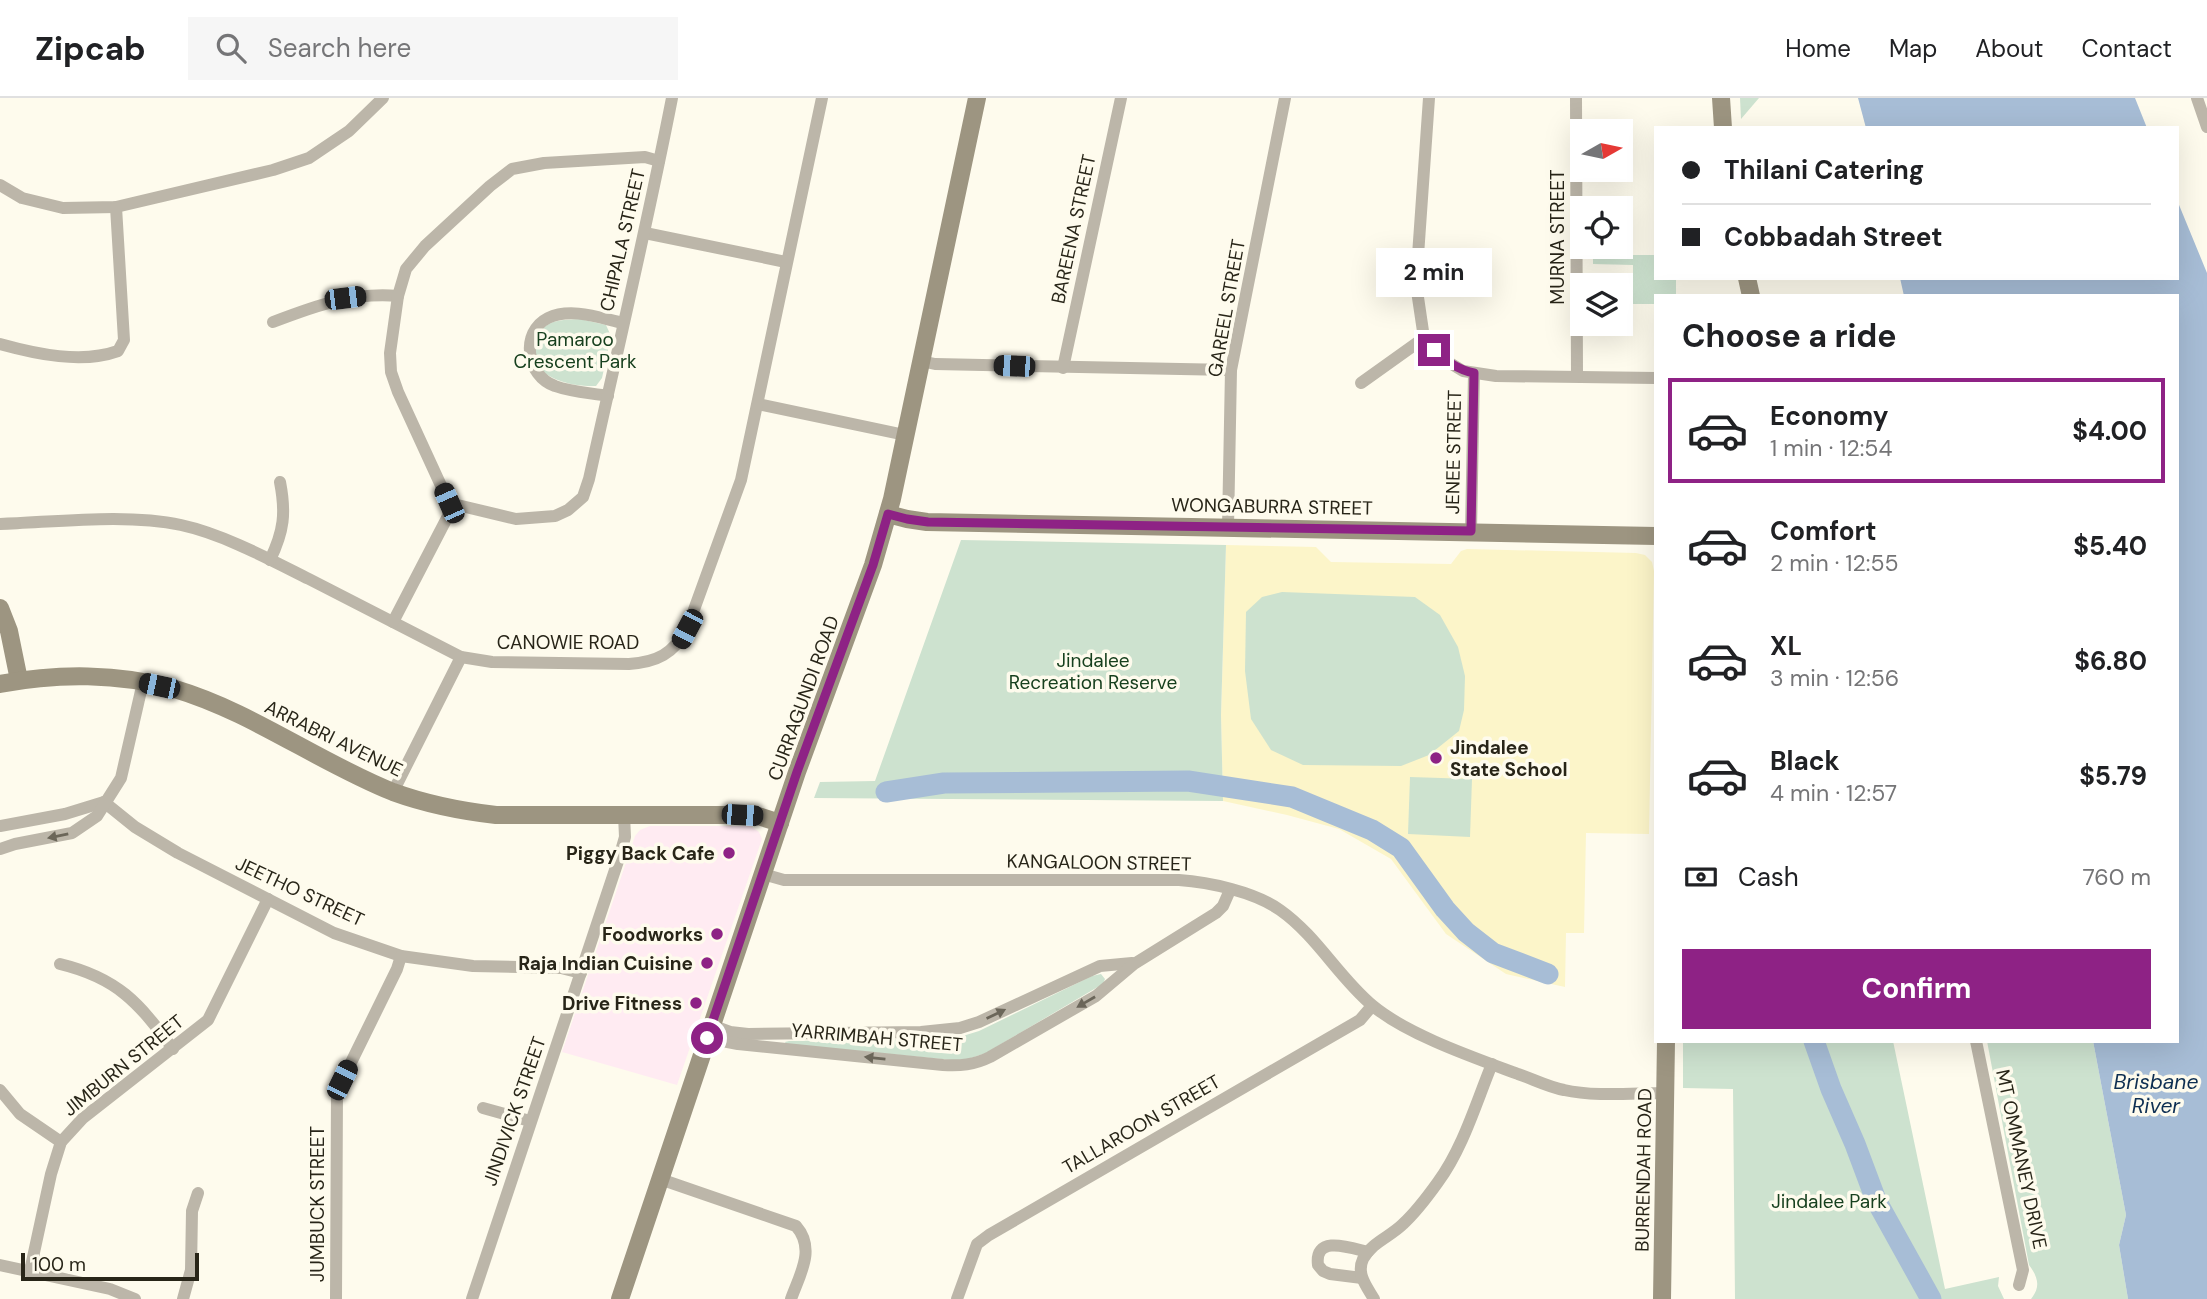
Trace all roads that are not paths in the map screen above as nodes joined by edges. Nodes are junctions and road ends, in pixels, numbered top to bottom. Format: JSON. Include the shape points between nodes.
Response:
{"nodes":[{"id":1,"x":383,"y":98,"type":"edge"},
{"id":2,"x":672,"y":98,"type":"edge"},
{"id":3,"x":822,"y":98,"type":"edge"},
{"id":4,"x":977,"y":98,"type":"edge"},
{"id":5,"x":1121,"y":98,"type":"edge"},
{"id":6,"x":1285,"y":98,"type":"edge"},
{"id":7,"x":1429,"y":98,"type":"edge"},
{"id":8,"x":1576,"y":98,"type":"edge"},
{"id":9,"x":1721,"y":98,"type":"edge"},
{"id":10,"x":2197,"y":98,"type":"edge"},
{"id":11,"x":1723,"y":126,"type":"edge"},
{"id":12,"x":2207,"y":127,"type":"edge"},
{"id":13,"x":659,"y":161,"type":"junction"},
{"id":14,"x":0,"y":185,"type":"edge"},
{"id":15,"x":116,"y":207,"type":"junction"},
{"id":16,"x":645,"y":233,"type":"junction"},
{"id":17,"x":786,"y":262,"type":"junction"},
{"id":18,"x":398,"y":296,"type":"junction"},
{"id":19,"x":273,"y":322,"type":"dead end"},
{"id":20,"x":623,"y":323,"type":"junction"},
{"id":21,"x":1424,"y":338,"type":"junction"},
{"id":22,"x":0,"y":344,"type":"edge"},
{"id":23,"x":921,"y":360,"type":"junction"},
{"id":24,"x":1063,"y":368,"type":"junction"},
{"id":25,"x":1231,"y":370,"type":"junction"},
{"id":26,"x":1474,"y":373,"type":"junction"},
{"id":27,"x":1577,"y":376,"type":"junction"},
{"id":28,"x":1654,"y":378,"type":"edge"},
{"id":29,"x":1361,"y":383,"type":"dead end"},
{"id":30,"x":608,"y":396,"type":"junction"},
{"id":31,"x":758,"y":404,"type":"junction"},
{"id":32,"x":905,"y":435,"type":"junction"},
{"id":33,"x":279,"y":482,"type":"dead end"},
{"id":34,"x":449,"y":503,"type":"junction"},
{"id":35,"x":888,"y":514,"type":"junction"},
{"id":36,"x":0,"y":524,"type":"edge"},
{"id":37,"x":1228,"y":527,"type":"junction"},
{"id":38,"x":1471,"y":531,"type":"junction"},
{"id":39,"x":1654,"y":536,"type":"edge"},
{"id":40,"x":270,"y":560,"type":"junction"},
{"id":41,"x":0,"y":608,"type":"edge"},
{"id":42,"x":393,"y":622,"type":"junction"},
{"id":43,"x":461,"y":657,"type":"junction"},
{"id":44,"x":19,"y":680,"type":"junction"},
{"id":45,"x":143,"y":682,"type":"junction"},
{"id":46,"x":0,"y":684,"type":"edge"},
{"id":47,"x":393,"y":792,"type":"junction"},
{"id":48,"x":104,"y":803,"type":"junction"},
{"id":49,"x":624,"y":815,"type":"junction"},
{"id":50,"x":780,"y":823,"type":"junction"},
{"id":51,"x":0,"y":826,"type":"edge"},
{"id":52,"x":0,"y":849,"type":"edge"},
{"id":53,"x":763,"y":874,"type":"junction"},
{"id":54,"x":1230,"y":890,"type":"junction"},
{"id":55,"x":268,"y":899,"type":"junction"},
{"id":56,"x":401,"y":956,"type":"junction"},
{"id":57,"x":1139,"y":961,"type":"junction"},
{"id":58,"x":60,"y":964,"type":"dead end"},
{"id":59,"x":581,"y":973,"type":"junction"},
{"id":60,"x":1372,"y":1006,"type":"junction"},
{"id":61,"x":709,"y":1031,"type":"junction"},
{"id":62,"x":1666,"y":1043,"type":"edge"},
{"id":63,"x":1976,"y":1043,"type":"edge"},
{"id":64,"x":173,"y":1049,"type":"junction"},
{"id":65,"x":1492,"y":1064,"type":"junction"},
{"id":66,"x":0,"y":1090,"type":"edge"},
{"id":67,"x":1665,"y":1093,"type":"junction"},
{"id":68,"x":483,"y":1108,"type":"dead end"},
{"id":69,"x":530,"y":1121,"type":"junction"},
{"id":70,"x":61,"y":1142,"type":"junction"},
{"id":71,"x":660,"y":1179,"type":"junction"},
{"id":72,"x":198,"y":1193,"type":"dead end"},
{"id":73,"x":1368,"y":1252,"type":"junction"},
{"id":74,"x":0,"y":1265,"type":"edge"},
{"id":75,"x":30,"y":1271,"type":"junction"},
{"id":76,"x":1362,"y":1278,"type":"junction"},
{"id":77,"x":2019,"y":1285,"type":"dead end"},
{"id":78,"x":107,"y":1294,"type":"edge"},
{"id":79,"x":135,"y":1299,"type":"edge"},
{"id":80,"x":183,"y":1299,"type":"edge"},
{"id":81,"x":336,"y":1299,"type":"edge"},
{"id":82,"x":472,"y":1299,"type":"edge"},
{"id":83,"x":620,"y":1299,"type":"edge"},
{"id":84,"x":791,"y":1299,"type":"edge"},
{"id":85,"x":957,"y":1299,"type":"edge"},
{"id":86,"x":1374,"y":1299,"type":"edge"},
{"id":87,"x":1662,"y":1299,"type":"edge"}],
"edges":[{"from":1,"to":15,"type":"street","via":[[349,131],[309,158]]},
{"from":2,"to":13,"type":"street","name":"CHIPALA STREET"},
{"from":3,"to":17,"type":"street","name":"CANOWIE ROAD"},
{"from":4,"to":23,"type":"street","name":"CURRAGUNDI ROAD"},
{"from":5,"to":24,"type":"street","name":"BAREENA STREET"},
{"from":6,"to":25,"type":"street","name":"GAREEL STREET"},
{"from":7,"to":21,"type":"street","via":[[1416,284]]},
{"from":8,"to":27,"type":"street","name":"MURNA STREET"},
{"from":9,"to":11,"type":"street"},
{"from":10,"to":12,"type":"street"},
{"from":13,"to":16,"type":"street","name":"CHIPALA STREET"},
{"from":13,"to":18,"type":"street","via":[[645,157],[512,169],[425,246],[407,269]]},
{"from":14,"to":15,"type":"street","via":[[22,198],[63,208]]},
{"from":15,"to":22,"type":"street","via":[[124,340],[118,351],[83,357]]},
{"from":16,"to":17,"type":"street"},
{"from":16,"to":20,"type":"street","name":"CHIPALA STREET"},
{"from":17,"to":31,"type":"street","name":"CANOWIE ROAD"},
{"from":18,"to":19,"type":"street","via":[[345,298]]},
{"from":18,"to":34,"type":"street","via":[[391,372]]},
{"from":20,"to":30,"type":"street","name":"CHIPALA STREET"},
{"from":20,"to":30,"type":"street","via":[[578,314],[550,317],[539,324],[530,343],[535,370],[554,386]]},
{"from":21,"to":26,"type":"street","via":[[1444,360]]},
{"from":21,"to":29,"type":"street"},
{"from":23,"to":24,"type":"street"},
{"from":23,"to":32,"type":"street","name":"CURRAGUNDI ROAD"},
{"from":24,"to":25,"type":"street"},
{"from":25,"to":37,"type":"street","name":"GAREEL STREET"},
{"from":26,"to":27,"type":"street"},
{"from":26,"to":38,"type":"street","name":"JENEE STREET"},
{"from":27,"to":28,"type":"street"},
{"from":30,"to":34,"type":"street","name":"CHIPALA STREET","via":[[589,480],[583,497],[568,510],[555,516],[516,519]]},
{"from":31,"to":32,"type":"street"},
{"from":31,"to":43,"type":"street","name":"CANOWIE ROAD","via":[[741,480],[679,644],[644,663],[492,662]]},
{"from":32,"to":35,"type":"street","name":"CURRAGUNDI ROAD"},
{"from":33,"to":40,"type":"street","via":[[284,519]]},
{"from":34,"to":42,"type":"street","via":[[448,516]]},
{"from":35,"to":37,"type":"street","name":"WONGABURRA STREET","via":[[928,522]]},
{"from":35,"to":50,"type":"street","name":"CURRAGUNDI ROAD"},
{"from":36,"to":40,"type":"street","name":"CANOWIE ROAD","via":[[102,520],[181,525]]},
{"from":37,"to":38,"type":"street","name":"WONGABURRA STREET"},
{"from":38,"to":39,"type":"street","name":"WONGABURRA STREET"},
{"from":40,"to":42,"type":"street","name":"CANOWIE ROAD"},
{"from":41,"to":44,"type":"street"},
{"from":42,"to":43,"type":"street","name":"CANOWIE ROAD"},
{"from":43,"to":47,"type":"street"},
{"from":44,"to":45,"type":"street","name":"ARRABRI AVENUE","via":[[54,676]]},
{"from":44,"to":46,"type":"street","name":"ARRABRI AVENUE"},
{"from":45,"to":47,"type":"street","name":"ARRABRI AVENUE","via":[[239,715]]},
{"from":45,"to":48,"type":"street","via":[[123,771]]},
{"from":47,"to":49,"type":"street","name":"ARRABRI AVENUE","via":[[459,811],[496,816]]},
{"from":48,"to":51,"type":"street"},
{"from":48,"to":52,"type":"street","one_way":true,"via":[[94,820],[72,833]]},
{"from":48,"to":55,"type":"street","name":"JEETHO STREET","via":[[178,853]]},
{"from":49,"to":50,"type":"street","name":"ARRABRI AVENUE","via":[[742,815]]},
{"from":49,"to":59,"type":"street","name":"JINDIVICK STREET","via":[[625,837]]},
{"from":50,"to":53,"type":"street","name":"CURRAGUNDI ROAD"},
{"from":53,"to":54,"type":"street","name":"KANGALOON STREET","via":[[783,880],[1179,880]]},
{"from":53,"to":61,"type":"street","name":"CURRAGUNDI ROAD"},
{"from":54,"to":57,"type":"street","name":"YARRIMBAH STREET","via":[[1216,914]]},
{"from":54,"to":60,"type":"street","name":"KANGALOON STREET","via":[[1284,913]]},
{"from":55,"to":56,"type":"street","name":"JEETHO STREET","via":[[334,933]]},
{"from":55,"to":64,"type":"street","name":"JIMBURN STREET","via":[[208,1020]]},
{"from":56,"to":59,"type":"street","name":"JEETHO STREET"},
{"from":56,"to":81,"type":"street","name":"JUMBUCK STREET","via":[[337,1091]]},
{"from":61,"to":57,"type":"street","name":"YARRIMBAH STREET","one_way":true,"via":[[922,1032],[960,1028],[1100,967]]},
{"from":57,"to":61,"type":"street","name":"YARRIMBAH STREET","one_way":true,"via":[[1096,996],[969,1065],[738,1044]]},
{"from":58,"to":64,"type":"street","via":[[118,988],[146,1013]]},
{"from":59,"to":69,"type":"street","name":"JINDIVICK STREET"},
{"from":60,"to":65,"type":"street","name":"KANGALOON STREET"},
{"from":60,"to":85,"type":"street","name":"TALLAROON STREET","via":[[1360,1020],[989,1235],[977,1244]]},
{"from":61,"to":71,"type":"street","name":"CURRAGUNDI ROAD"},
{"from":62,"to":67,"type":"street","name":"BURRENDAH ROAD"},
{"from":63,"to":77,"type":"street","name":"MT OMMANEY DRIVE","via":[[2023,1270]]},
{"from":64,"to":70,"type":"street","name":"JIMBURN STREET","via":[[83,1118]]},
{"from":65,"to":67,"type":"street","name":"KANGALOON STREET","via":[[1564,1090]]},
{"from":65,"to":73,"type":"street","via":[[1458,1148],[1439,1181],[1402,1225]]},
{"from":66,"to":70,"type":"street","via":[[20,1114]]},
{"from":67,"to":87,"type":"street","name":"BURRENDAH ROAD"},
{"from":68,"to":69,"type":"street"},
{"from":69,"to":82,"type":"street","name":"JINDIVICK STREET"},
{"from":70,"to":75,"type":"street","name":"JIMBURN STREET"},
{"from":71,"to":83,"type":"street","name":"CURRAGUNDI ROAD"},
{"from":71,"to":84,"type":"street","via":[[796,1226],[805,1236],[807,1250]]},
{"from":72,"to":80,"type":"street","via":[[192,1211],[191,1270]]},
{"from":73,"to":76,"type":"street","via":[[1361,1266]]},
{"from":73,"to":76,"type":"street","via":[[1331,1245],[1317,1258],[1328,1274]]},
{"from":74,"to":75,"type":"street"},
{"from":75,"to":78,"type":"street"},
{"from":76,"to":86,"type":"street"},
{"from":78,"to":79,"type":"street"}]}
